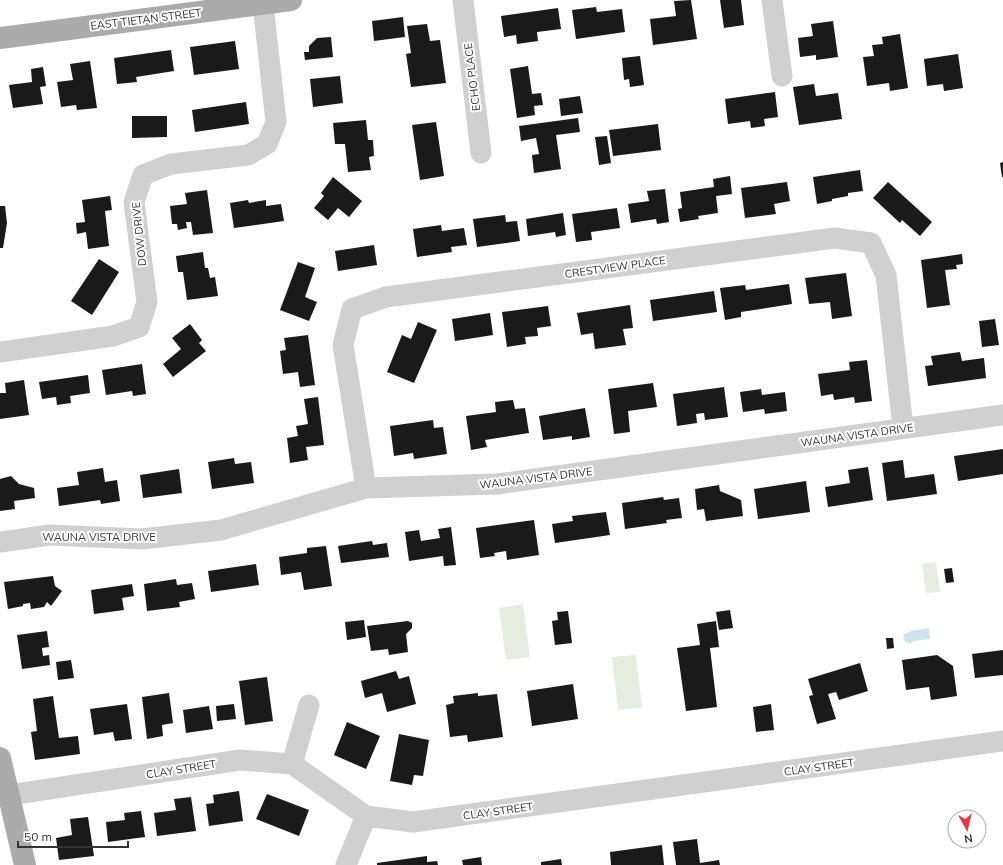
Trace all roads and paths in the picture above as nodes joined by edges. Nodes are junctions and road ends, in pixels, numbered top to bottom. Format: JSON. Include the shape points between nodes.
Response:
{"nodes":[{"id":1,"x":291,"y":0,"type":"edge"},
{"id":2,"x":463,"y":0,"type":"edge"},
{"id":3,"x":772,"y":0,"type":"edge"},
{"id":4,"x":263,"y":4,"type":"junction"},
{"id":5,"x":0,"y":38,"type":"edge"},
{"id":6,"x":782,"y":76,"type":"dead end"},
{"id":7,"x":480,"y":153,"type":"dead end"},
{"id":8,"x":0,"y":352,"type":"edge"},
{"id":9,"x":1003,"y":415,"type":"edge"},
{"id":10,"x":904,"y":428,"type":"junction"},
{"id":11,"x":366,"y":488,"type":"junction"},
{"id":12,"x":0,"y":542,"type":"edge"},
{"id":13,"x":309,"y":705,"type":"dead end"},
{"id":14,"x":1003,"y":741,"type":"edge"},
{"id":15,"x":0,"y":758,"type":"edge"},
{"id":16,"x":292,"y":764,"type":"junction"},
{"id":17,"x":9,"y":795,"type":"junction"},
{"id":18,"x":366,"y":816,"type":"junction"},
{"id":19,"x":25,"y":865,"type":"edge"},
{"id":20,"x":346,"y":865,"type":"edge"}],
"edges":[{"from":1,"to":4,"type":"main road","name":"EAST TIETAN STREET"},
{"from":2,"to":7,"type":"street","name":"ECHO PLACE"},
{"from":3,"to":6,"type":"street"},
{"from":4,"to":5,"type":"main road","name":"EAST TIETAN STREET"},
{"from":4,"to":8,"type":"street","name":"DOW DRIVE","via":[[276,122],[267,144],[248,155],[171,164],[143,175],[134,202],[147,302],[139,327],[113,336]]},
{"from":9,"to":10,"type":"street","name":"WAUNA VISTA DRIVE"},
{"from":10,"to":11,"type":"street","name":"WAUNA VISTA DRIVE","via":[[497,484]]},
{"from":10,"to":11,"type":"street","name":"CRESTVIEW PLACE","via":[[886,275],[871,243],[835,238],[386,297],[352,309],[343,345]]},
{"from":11,"to":12,"type":"street","name":"WAUNA VISTA DRIVE","via":[[221,530],[142,539],[50,535]]},
{"from":13,"to":16,"type":"street"},
{"from":14,"to":18,"type":"street","name":"CLAY STREET","via":[[413,822]]},
{"from":15,"to":17,"type":"main road"},
{"from":16,"to":17,"type":"street","name":"CLAY STREET","via":[[240,760]]},
{"from":16,"to":18,"type":"street","name":"CLAY STREET"},
{"from":17,"to":19,"type":"main road"},
{"from":18,"to":20,"type":"street"}]}
